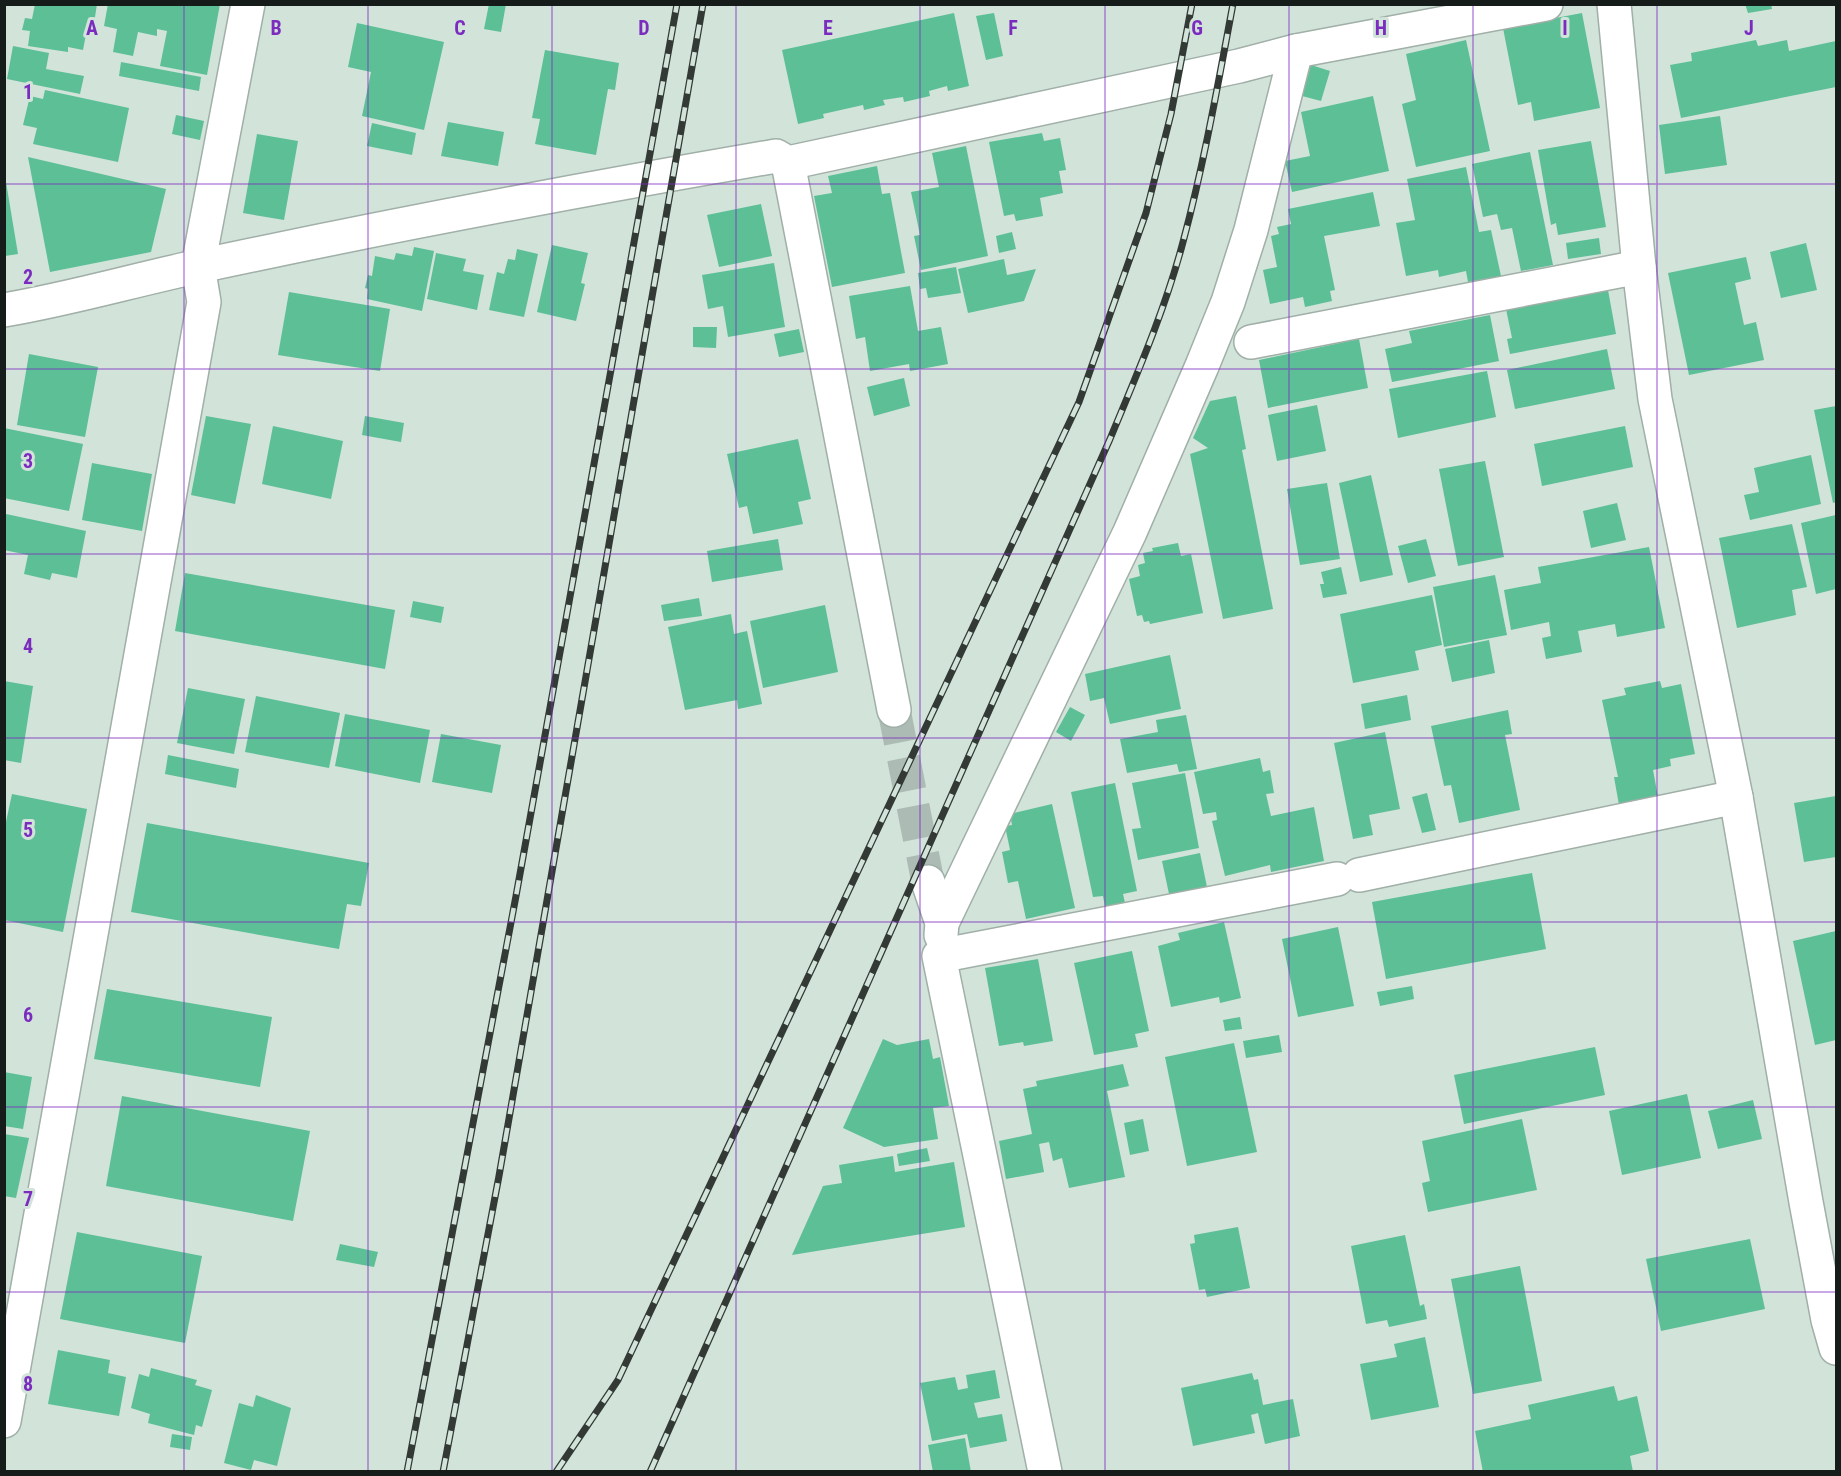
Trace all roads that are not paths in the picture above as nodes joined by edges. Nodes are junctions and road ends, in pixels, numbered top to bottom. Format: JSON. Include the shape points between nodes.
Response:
{"nodes":[{"id":1,"x":248,"y":4,"type":"edge"},
{"id":2,"x":1545,"y":4,"type":"edge"},
{"id":3,"x":1614,"y":4,"type":"edge"},
{"id":4,"x":1296,"y":51,"type":"junction"},
{"id":5,"x":788,"y":164,"type":"junction"},
{"id":6,"x":198,"y":266,"type":"junction"},
{"id":7,"x":1639,"y":267,"type":"junction"},
{"id":8,"x":4,"y":310,"type":"edge"},
{"id":9,"x":1251,"y":342,"type":"dead end"},
{"id":10,"x":894,"y":710,"type":"tunnel mouth"},
{"id":11,"x":1736,"y":797,"type":"junction"},
{"id":12,"x":928,"y":882,"type":"tunnel mouth"},
{"id":13,"x":942,"y":922,"type":"junction"},
{"id":14,"x":939,"y":956,"type":"junction"},
{"id":15,"x":1836,"y":1348,"type":"edge"},
{"id":16,"x":4,"y":1421,"type":"edge"},
{"id":17,"x":1045,"y":1472,"type":"edge"}],
"edges":[{"from":1,"to":6,"type":"street"},
{"from":2,"to":4,"type":"street"},
{"from":3,"to":7,"type":"street"},
{"from":4,"to":5,"type":"street"},
{"from":4,"to":13,"type":"street","via":[[1251,230],[1202,366],[1148,494]]},
{"from":5,"to":6,"type":"street","via":[[776,156]]},
{"from":5,"to":10,"type":"street"},
{"from":6,"to":8,"type":"street","via":[[49,303]]},
{"from":6,"to":16,"type":"street","via":[[204,302]]},
{"from":7,"to":9,"type":"street"},
{"from":7,"to":11,"type":"street","via":[[1655,399]]},
{"from":11,"to":14,"type":"street"},
{"from":11,"to":15,"type":"street","via":[[1795,1143]]},
{"from":12,"to":13,"type":"street"},
{"from":13,"to":14,"type":"street"},
{"from":14,"to":17,"type":"street"}]}
